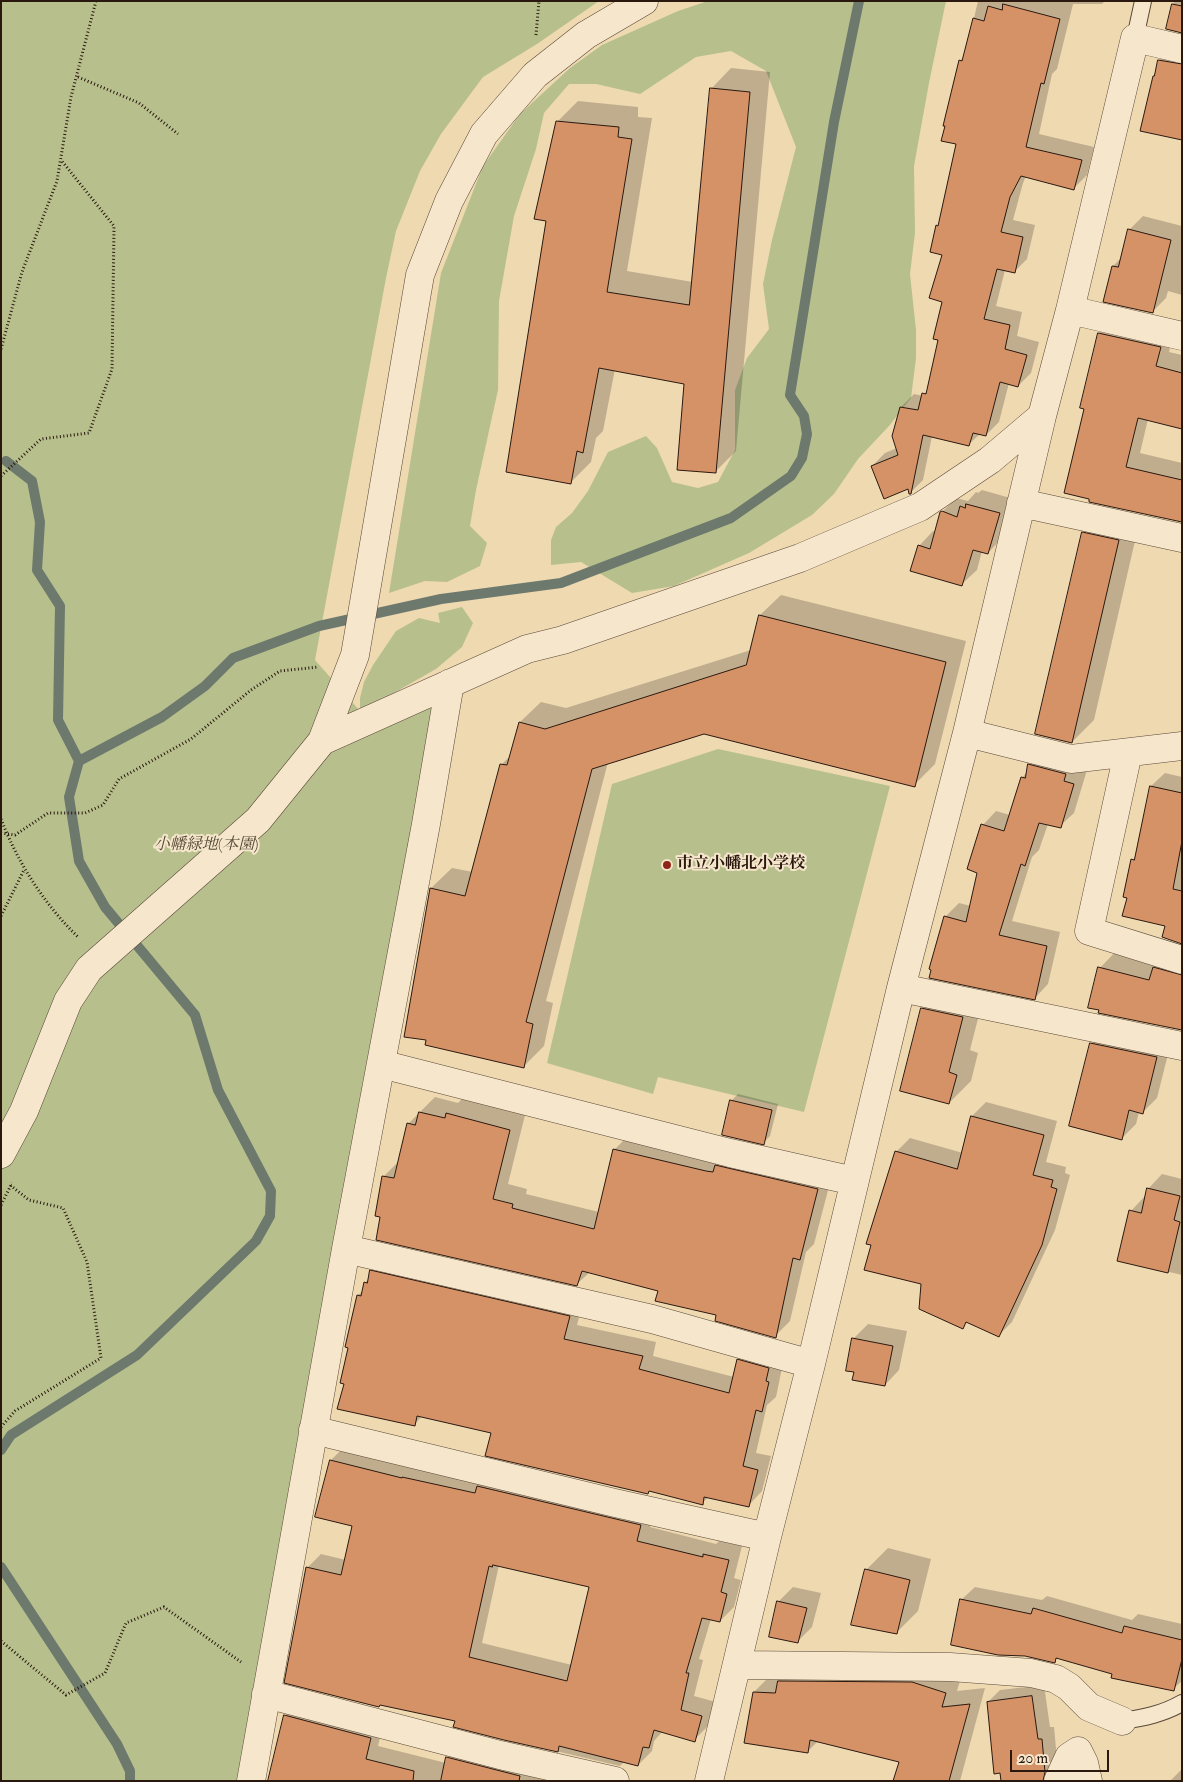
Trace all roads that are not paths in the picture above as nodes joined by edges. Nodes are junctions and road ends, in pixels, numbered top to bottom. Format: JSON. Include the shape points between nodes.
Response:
{"nodes":[{"id":1,"x":644,"y":1,"type":"edge"},
{"id":2,"x":1143,"y":1,"type":"edge"},
{"id":3,"x":1135,"y":38,"type":"junction"},
{"id":4,"x":1182,"y":49,"type":"edge"},
{"id":5,"x":1070,"y":310,"type":"junction"},
{"id":6,"x":1182,"y":336,"type":"edge"},
{"id":7,"x":1042,"y":416,"type":"junction"},
{"id":8,"x":1021,"y":503,"type":"junction"},
{"id":9,"x":1182,"y":538,"type":"edge"},
{"id":10,"x":450,"y":683,"type":"junction"},
{"id":11,"x":966,"y":733,"type":"junction"},
{"id":12,"x":322,"y":741,"type":"junction"},
{"id":13,"x":1182,"y":746,"type":"edge"},
{"id":14,"x":1128,"y":753,"type":"junction"},
{"id":15,"x":1182,"y":960,"type":"edge"},
{"id":16,"x":901,"y":988,"type":"junction"},
{"id":17,"x":1182,"y":1046,"type":"edge"},
{"id":18,"x":381,"y":1064,"type":"junction"},
{"id":19,"x":1,"y":1154,"type":"edge"},
{"id":20,"x":854,"y":1181,"type":"junction"},
{"id":21,"x":346,"y":1249,"type":"junction"},
{"id":22,"x":812,"y":1364,"type":"junction"},
{"id":23,"x":313,"y":1430,"type":"junction"},
{"id":24,"x":767,"y":1538,"type":"junction"},
{"id":25,"x":737,"y":1665,"type":"junction"},
{"id":26,"x":266,"y":1694,"type":"junction"},
{"id":27,"x":1182,"y":1703,"type":"edge"},
{"id":28,"x":1122,"y":1721,"type":"joint"},
{"id":29,"x":251,"y":1781,"type":"edge"},
{"id":30,"x":615,"y":1781,"type":"edge"},
{"id":31,"x":709,"y":1781,"type":"edge"},
{"id":32,"x":1058,"y":1781,"type":"edge"},
{"id":33,"x":1088,"y":1781,"type":"edge"}],
"edges":[{"from":1,"to":12,"type":"street","via":[[586,35],[535,75],[484,134],[449,201],[420,275],[355,655]]},
{"from":2,"to":3,"type":"lane"},
{"from":3,"to":4,"type":"street"},
{"from":3,"to":5,"type":"street"},
{"from":5,"to":6,"type":"street"},
{"from":5,"to":7,"type":"street"},
{"from":7,"to":8,"type":"street"},
{"from":7,"to":10,"type":"street","via":[[990,460],[920,507],[800,558],[563,640],[527,649]]},
{"from":8,"to":9,"type":"street"},
{"from":8,"to":11,"type":"street"},
{"from":10,"to":12,"type":"street"},
{"from":10,"to":18,"type":"street"},
{"from":11,"to":14,"type":"street","via":[[1071,759]]},
{"from":11,"to":16,"type":"street"},
{"from":12,"to":19,"type":"street","via":[[258,820],[89,968],[68,1001],[24,1111]]},
{"from":13,"to":14,"type":"street"},
{"from":14,"to":15,"type":"street","via":[[1090,931]]},
{"from":16,"to":17,"type":"street"},
{"from":16,"to":20,"type":"street"},
{"from":18,"to":20,"type":"street","via":[[730,1153]]},
{"from":18,"to":21,"type":"street"},
{"from":20,"to":22,"type":"street"},
{"from":21,"to":22,"type":"street","via":[[652,1320]]},
{"from":21,"to":23,"type":"street"},
{"from":22,"to":24,"type":"street"},
{"from":23,"to":24,"type":"street"},
{"from":23,"to":26,"type":"street"},
{"from":24,"to":25,"type":"street"},
{"from":25,"to":28,"type":"street","via":[[950,1667],[1031,1673],[1056,1679],[1089,1707]]},
{"from":25,"to":31,"type":"street"},
{"from":26,"to":29,"type":"street"},
{"from":26,"to":30,"type":"street"},
{"from":27,"to":28,"type":"lane","via":[[1148,1717]]},
{"from":32,"to":33,"type":"street","via":[[1069,1757],[1078,1751]]}]}
